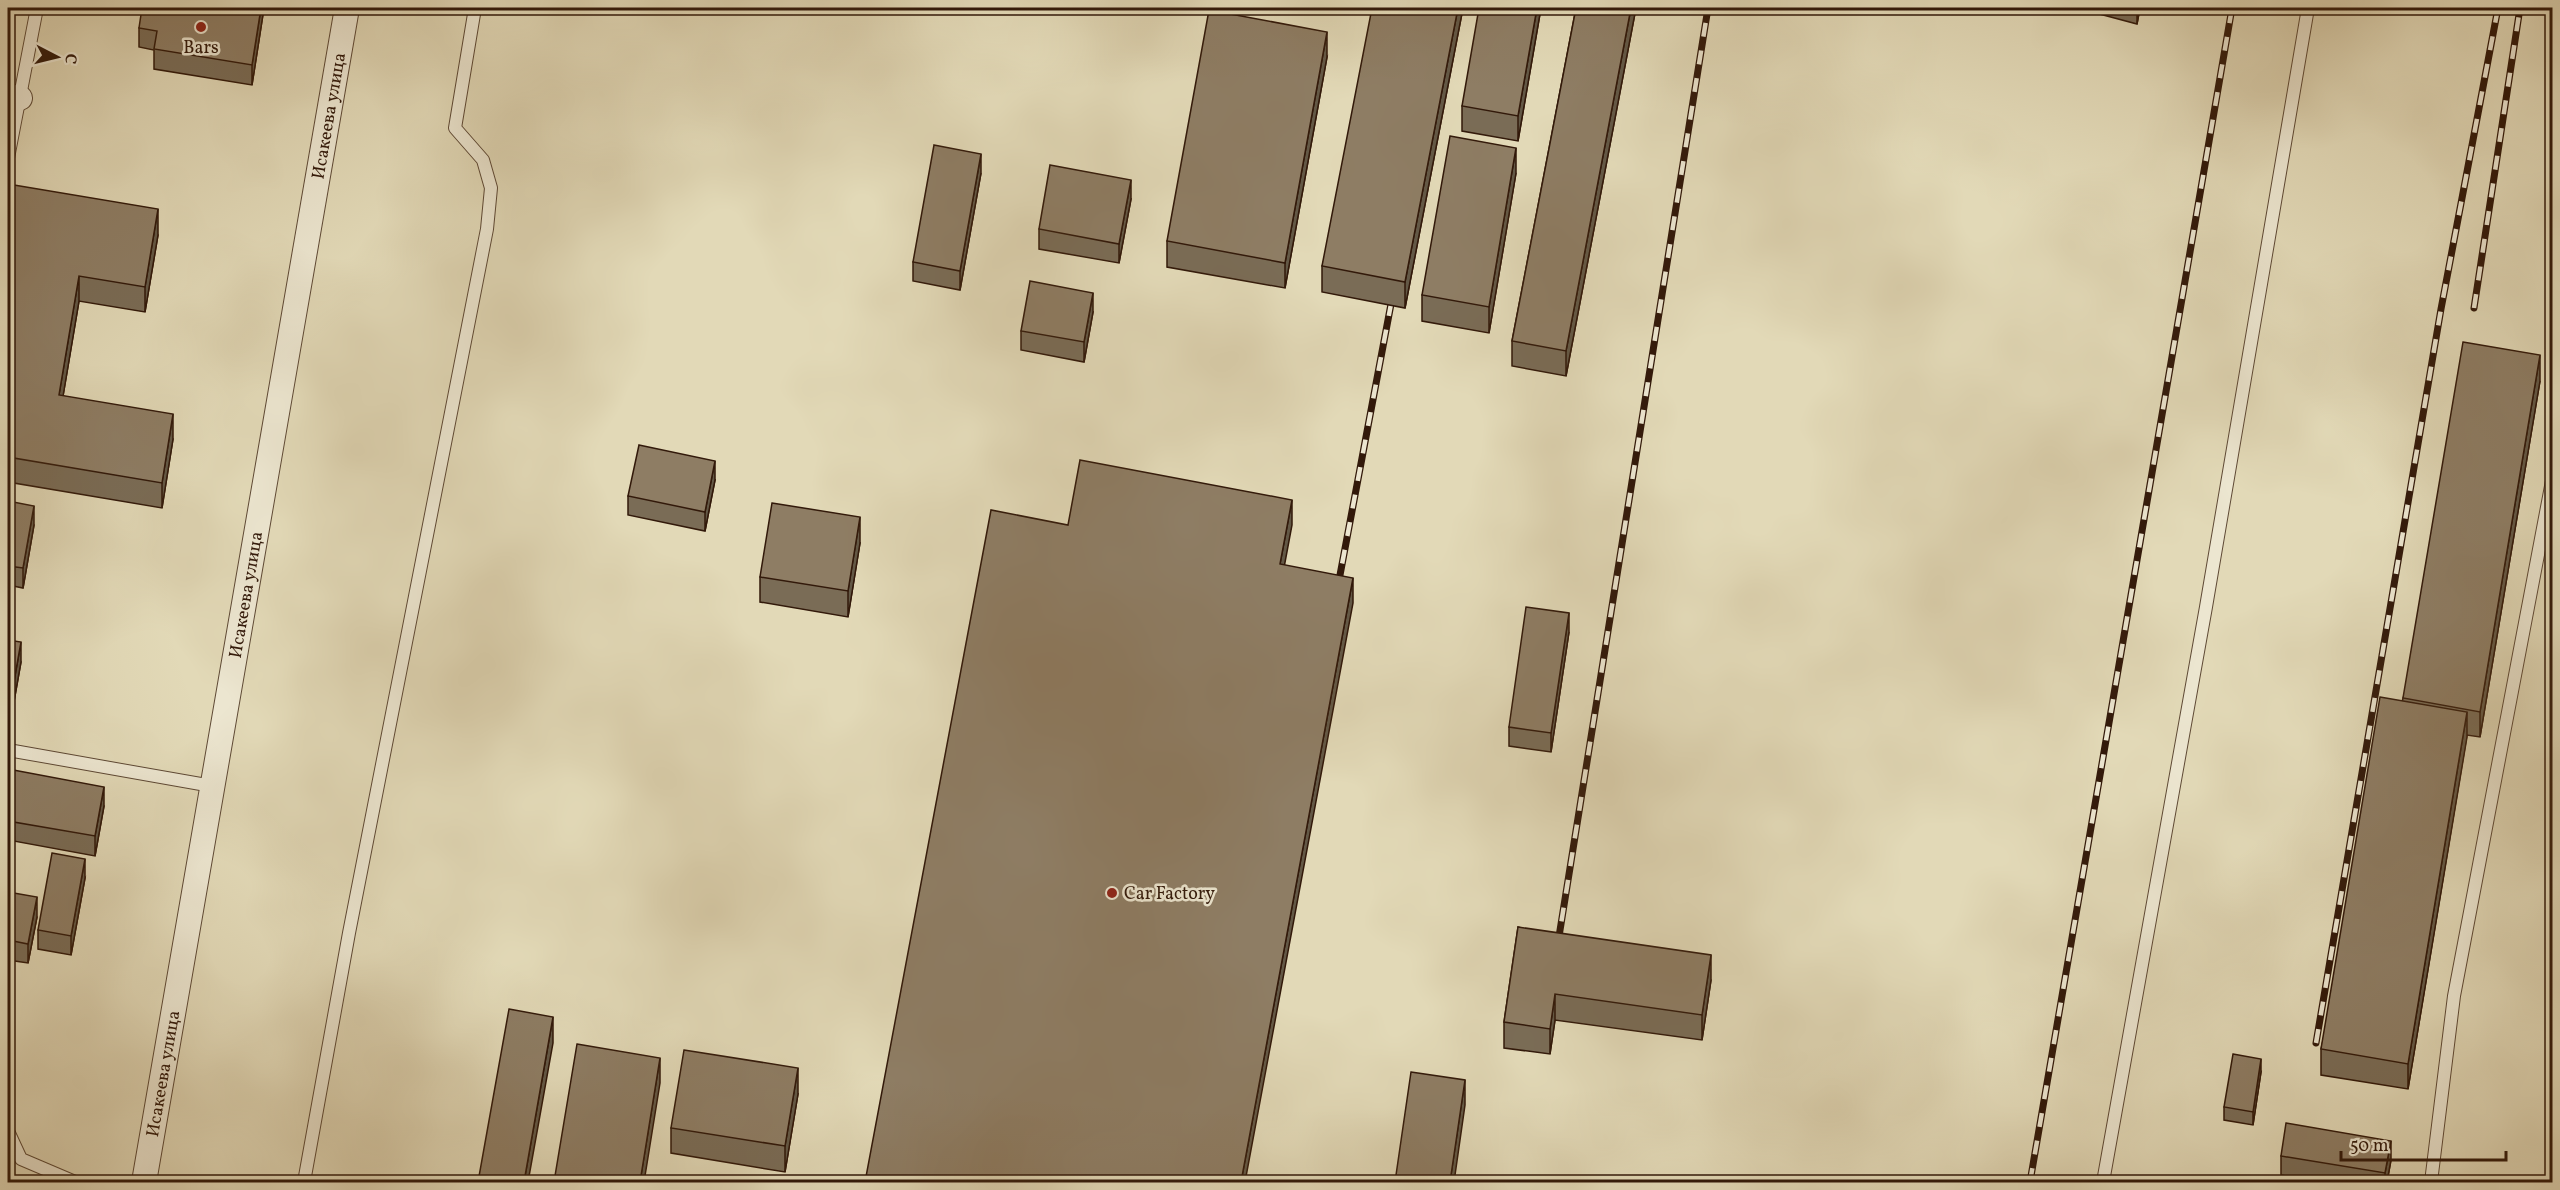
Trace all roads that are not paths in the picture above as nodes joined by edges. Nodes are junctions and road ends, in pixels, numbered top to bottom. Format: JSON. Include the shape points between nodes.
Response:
{"nodes":[{"id":1,"x":37,"y":8,"type":"edge"},
{"id":2,"x":347,"y":8,"type":"edge"},
{"id":3,"x":475,"y":8,"type":"edge"},
{"id":4,"x":2308,"y":8,"type":"edge"},
{"id":5,"x":14,"y":97,"type":"edge"},
{"id":6,"x":8,"y":158,"type":"edge"},
{"id":7,"x":2553,"y":481,"type":"edge"},
{"id":8,"x":8,"y":750,"type":"edge"},
{"id":9,"x":212,"y":786,"type":"junction"},
{"id":10,"x":8,"y":1131,"type":"edge"},
{"id":11,"x":75,"y":1182,"type":"edge"},
{"id":12,"x":144,"y":1182,"type":"edge"},
{"id":13,"x":304,"y":1182,"type":"edge"},
{"id":14,"x":2103,"y":1182,"type":"edge"},
{"id":15,"x":2431,"y":1182,"type":"edge"}],
"edges":[{"from":1,"to":5,"type":"lane"},
{"from":2,"to":9,"type":"street","name":"Исакеева улица"},
{"from":3,"to":13,"type":"lane","via":[[455,128],[483,160],[491,188],[487,229]]},
{"from":4,"to":14,"type":"lane"},
{"from":5,"to":6,"type":"lane"},
{"from":7,"to":15,"type":"lane","via":[[2454,996]]},
{"from":8,"to":9,"type":"lane"},
{"from":9,"to":12,"type":"street","name":"Исакеева улица"},
{"from":10,"to":11,"type":"lane","via":[[21,1159]]}]}
